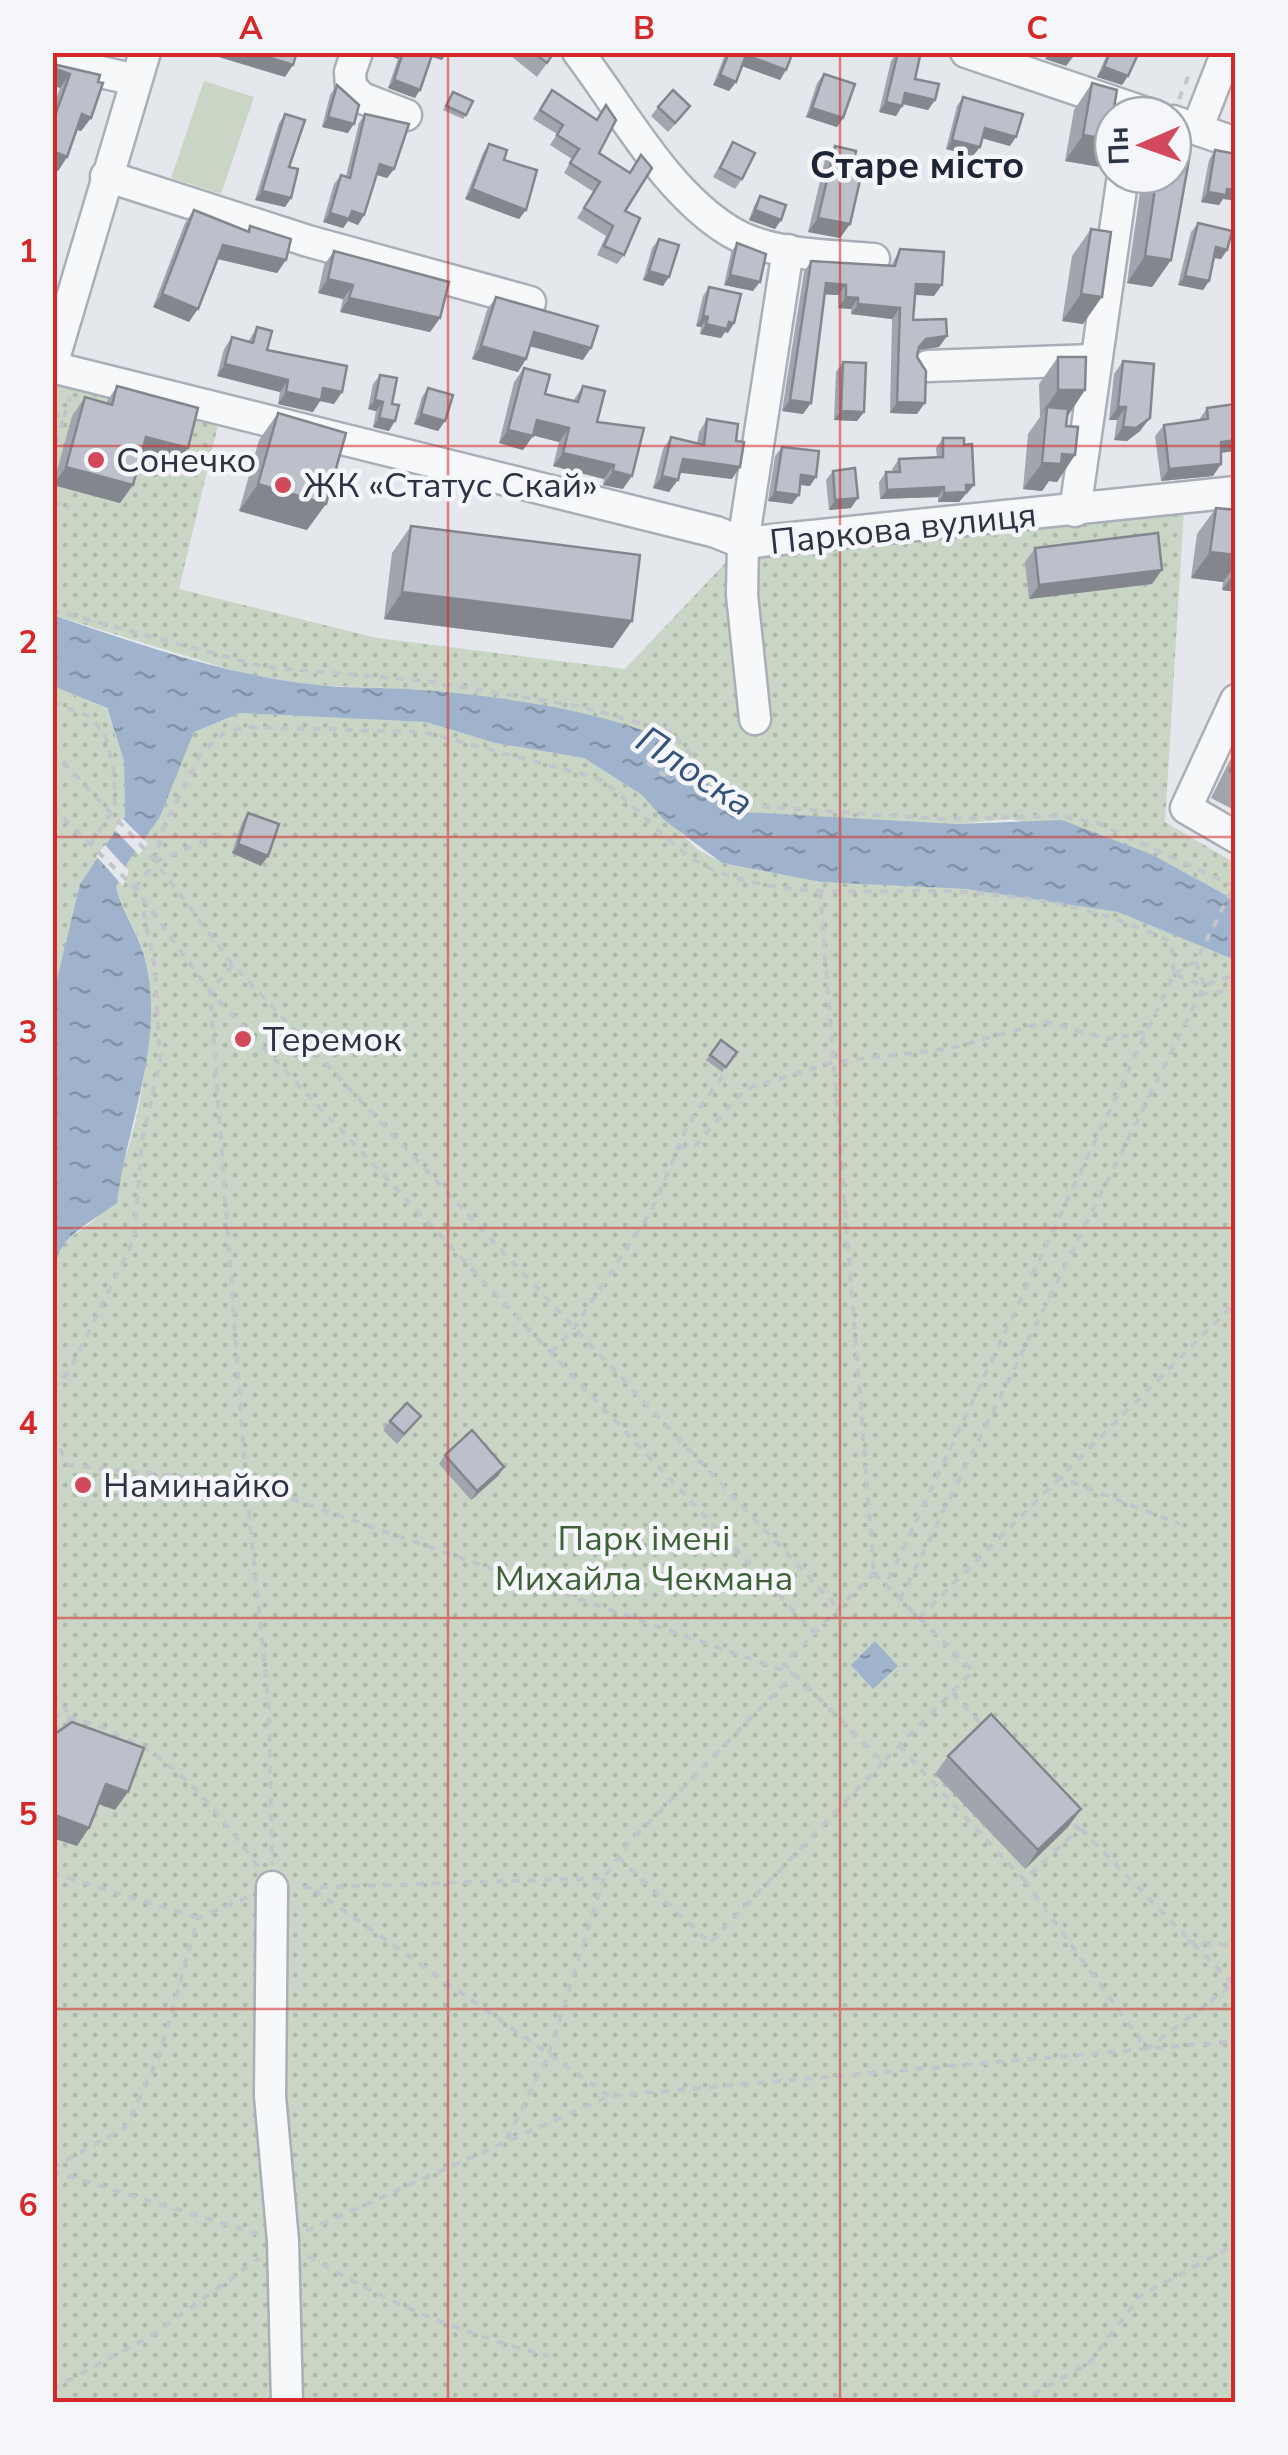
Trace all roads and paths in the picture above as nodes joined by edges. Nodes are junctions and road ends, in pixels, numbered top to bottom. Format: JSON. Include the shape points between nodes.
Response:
{"nodes":[{"id":1,"x":578,"y":52,"type":"edge"},
{"id":2,"x":966,"y":52,"type":"edge"},
{"id":3,"x":1227,"y":52,"type":"edge"},
{"id":4,"x":52,"y":61,"type":"edge"},
{"id":5,"x":353,"y":62,"type":"edge"},
{"id":6,"x":140,"y":66,"type":"edge"},
{"id":7,"x":1192,"y":68,"type":"dead end"},
{"id":8,"x":1099,"y":95,"type":"edge"},
{"id":9,"x":1174,"y":95,"type":"edge"},
{"id":10,"x":1182,"y":95,"type":"edge"},
{"id":11,"x":406,"y":116,"type":"dead end"},
{"id":12,"x":1193,"y":127,"type":"edge"},
{"id":13,"x":1236,"y":143,"type":"edge"},
{"id":14,"x":106,"y":176,"type":"junction"},
{"id":15,"x":1120,"y":195,"type":"edge"},
{"id":16,"x":788,"y":250,"type":"junction"},
{"id":17,"x":874,"y":260,"type":"edge"},
{"id":18,"x":530,"y":302,"type":"edge"},
{"id":19,"x":1098,"y":360,"type":"junction"},
{"id":20,"x":52,"y":366,"type":"edge"},
{"id":21,"x":928,"y":366,"type":"edge"},
{"id":22,"x":52,"y":412,"type":"edge"},
{"id":23,"x":52,"y":454,"type":"edge"},
{"id":24,"x":1236,"y":492,"type":"edge"},
{"id":25,"x":52,"y":502,"type":"edge"},
{"id":26,"x":70,"y":508,"type":"dead end"},
{"id":27,"x":1075,"y":511,"type":"junction"},
{"id":28,"x":742,"y":543,"type":"junction"},
{"id":29,"x":52,"y":610,"type":"edge"},
{"id":30,"x":1236,"y":700,"type":"edge"},
{"id":31,"x":52,"y":703,"type":"edge"},
{"id":32,"x":754,"y":719,"type":"dead end"},
{"id":33,"x":52,"y":750,"type":"edge"},
{"id":34,"x":682,"y":755,"type":"dead end"},
{"id":35,"x":647,"y":762,"type":"dead end"},
{"id":36,"x":52,"y":807,"type":"edge"},
{"id":37,"x":111,"y":815,"type":"junction"},
{"id":38,"x":226,"y":832,"type":"dead end"},
{"id":39,"x":1236,"y":837,"type":"edge"},
{"id":40,"x":91,"y":843,"type":"junction"},
{"id":41,"x":155,"y":862,"type":"junction"},
{"id":42,"x":1234,"y":887,"type":"edge"},
{"id":43,"x":135,"y":888,"type":"junction"},
{"id":44,"x":820,"y":891,"type":"junction"},
{"id":45,"x":142,"y":905,"type":"dead end"},
{"id":46,"x":1196,"y":962,"type":"junction"},
{"id":47,"x":233,"y":965,"type":"junction"},
{"id":48,"x":1174,"y":974,"type":"junction"},
{"id":49,"x":1236,"y":974,"type":"edge"},
{"id":50,"x":1204,"y":986,"type":"junction"},
{"id":51,"x":210,"y":990,"type":"junction"},
{"id":52,"x":1236,"y":990,"type":"edge"},
{"id":53,"x":1200,"y":994,"type":"junction"},
{"id":54,"x":1146,"y":1032,"type":"junction"},
{"id":55,"x":834,"y":1062,"type":"junction"},
{"id":56,"x":724,"y":1074,"type":"edge"},
{"id":57,"x":678,"y":1148,"type":"junction"},
{"id":58,"x":1236,"y":1302,"type":"edge"},
{"id":59,"x":574,"y":1328,"type":"junction"},
{"id":60,"x":551,"y":1353,"type":"junction"},
{"id":61,"x":52,"y":1390,"type":"edge"},
{"id":62,"x":52,"y":1435,"type":"edge"},
{"id":63,"x":1056,"y":1476,"type":"junction"},
{"id":64,"x":246,"y":1483,"type":"junction"},
{"id":65,"x":1180,"y":1524,"type":"dead end"},
{"id":66,"x":874,"y":1573,"type":"junction"},
{"id":67,"x":886,"y":1584,"type":"junction"},
{"id":68,"x":900,"y":1599,"type":"junction"},
{"id":69,"x":839,"y":1610,"type":"junction"},
{"id":70,"x":919,"y":1618,"type":"junction"},
{"id":71,"x":815,"y":1633,"type":"junction"},
{"id":72,"x":794,"y":1674,"type":"junction"},
{"id":73,"x":952,"y":1693,"type":"junction"},
{"id":74,"x":52,"y":1694,"type":"edge"},
{"id":75,"x":52,"y":1714,"type":"edge"},
{"id":76,"x":73,"y":1718,"type":"junction"},
{"id":77,"x":52,"y":1730,"type":"edge"},
{"id":78,"x":988,"y":1732,"type":"edge"},
{"id":79,"x":899,"y":1746,"type":"junction"},
{"id":80,"x":883,"y":1762,"type":"junction"},
{"id":81,"x":1066,"y":1815,"type":"edge"},
{"id":82,"x":1081,"y":1830,"type":"edge"},
{"id":83,"x":618,"y":1857,"type":"junction"},
{"id":84,"x":52,"y":1873,"type":"edge"},
{"id":85,"x":604,"y":1878,"type":"junction"},
{"id":86,"x":1024,"y":1880,"type":"junction"},
{"id":87,"x":272,"y":1888,"type":"junction"},
{"id":88,"x":311,"y":1888,"type":"junction"},
{"id":89,"x":198,"y":1918,"type":"junction"},
{"id":90,"x":1187,"y":1941,"type":"junction"},
{"id":91,"x":1236,"y":1946,"type":"edge"},
{"id":92,"x":1235,"y":1985,"type":"edge"},
{"id":93,"x":1236,"y":2042,"type":"edge"},
{"id":94,"x":1148,"y":2049,"type":"junction"},
{"id":95,"x":548,"y":2056,"type":"junction"},
{"id":96,"x":609,"y":2096,"type":"junction"},
{"id":97,"x":506,"y":2141,"type":"junction"},
{"id":98,"x":52,"y":2170,"type":"edge"},
{"id":99,"x":283,"y":2242,"type":"junction"},
{"id":100,"x":1236,"y":2244,"type":"edge"},
{"id":101,"x":548,"y":2356,"type":"dead end"},
{"id":102,"x":52,"y":2389,"type":"edge"},
{"id":103,"x":287,"y":2402,"type":"edge"},
{"id":104,"x":1019,"y":2402,"type":"edge"}],
"edges":[{"from":1,"to":16,"type":"street","via":[[688,195],[731,232]]},
{"from":2,"to":8,"type":"street"},
{"from":3,"to":10,"type":"street"},
{"from":4,"to":6,"type":"street"},
{"from":5,"to":11,"type":"street","via":[[351,86],[362,98]]},
{"from":6,"to":14,"type":"street"},
{"from":7,"to":9,"type":"path"},
{"from":12,"to":13,"type":"street"},
{"from":14,"to":18,"type":"street"},
{"from":14,"to":20,"type":"street"},
{"from":15,"to":19,"type":"street"},
{"from":16,"to":17,"type":"street"},
{"from":16,"to":28,"type":"street"},
{"from":19,"to":21,"type":"street"},
{"from":19,"to":27,"type":"street"},
{"from":20,"to":28,"type":"street","name":"Паркова вулиця"},
{"from":22,"to":23,"type":"path","via":[[64,416]]},
{"from":24,"to":27,"type":"street","name":"Паркова вулиця"},
{"from":25,"to":26,"type":"path"},
{"from":27,"to":28,"type":"street","name":"Паркова вулиця"},
{"from":28,"to":32,"type":"street"},
{"from":29,"to":42,"type":"path","via":[[265,667],[425,681],[584,707],[670,732],[744,802],[939,819],[1061,816],[1097,823]]},
{"from":30,"to":39,"type":"street","via":[[1186,808]]},
{"from":31,"to":37,"type":"path","via":[[87,716],[105,734],[114,772]]},
{"from":33,"to":37,"type":"path"},
{"from":34,"to":35,"type":"path","via":[[664,774]]},
{"from":36,"to":40,"type":"path"},
{"from":37,"to":40,"type":"path"},
{"from":37,"to":41,"type":"path"},
{"from":38,"to":41,"type":"path"},
{"from":40,"to":43,"type":"path"},
{"from":41,"to":43,"type":"path"},
{"from":41,"to":44,"type":"path","via":[[163,828],[202,753],[224,733],[247,727],[424,732],[580,770],[621,793],[692,858],[716,871]]},
{"from":41,"to":47,"type":"path"},
{"from":42,"to":46,"type":"path"},
{"from":43,"to":51,"type":"path"},
{"from":44,"to":48,"type":"path","via":[[966,892],[1118,916],[1171,942]]},
{"from":44,"to":55,"type":"path"},
{"from":45,"to":61,"type":"path","via":[[155,968],[160,1062],[142,1142],[134,1239],[70,1370]]},
{"from":46,"to":48,"type":"path"},
{"from":46,"to":50,"type":"path"},
{"from":47,"to":51,"type":"path"},
{"from":47,"to":59,"type":"path"},
{"from":48,"to":50,"type":"path"},
{"from":48,"to":54,"type":"path"},
{"from":49,"to":50,"type":"path"},
{"from":50,"to":53,"type":"path"},
{"from":51,"to":60,"type":"path"},
{"from":51,"to":64,"type":"path"},
{"from":52,"to":53,"type":"path"},
{"from":53,"to":68,"type":"path"},
{"from":54,"to":55,"type":"path","via":[[1108,1039],[1046,1022],[947,1050]]},
{"from":54,"to":67,"type":"path"},
{"from":55,"to":57,"type":"path","via":[[745,1089],[696,1145]]},
{"from":55,"to":66,"type":"path"},
{"from":56,"to":57,"type":"path"},
{"from":57,"to":59,"type":"path","via":[[652,1210]]},
{"from":58,"to":63,"type":"path"},
{"from":59,"to":60,"type":"path"},
{"from":59,"to":69,"type":"path"},
{"from":60,"to":71,"type":"path"},
{"from":62,"to":64,"type":"path","via":[[70,1465]]},
{"from":63,"to":65,"type":"path"},
{"from":63,"to":70,"type":"path"},
{"from":64,"to":72,"type":"path"},
{"from":64,"to":87,"type":"path","via":[[270,1709]]},
{"from":66,"to":67,"type":"path"},
{"from":66,"to":69,"type":"path"},
{"from":67,"to":68,"type":"path"},
{"from":68,"to":70,"type":"path"},
{"from":69,"to":71,"type":"path"},
{"from":70,"to":73,"type":"path","via":[[973,1671]]},
{"from":71,"to":72,"type":"path","via":[[784,1664]]},
{"from":72,"to":80,"type":"path"},
{"from":72,"to":83,"type":"path"},
{"from":73,"to":78,"type":"path"},
{"from":73,"to":79,"type":"path"},
{"from":74,"to":76,"type":"path"},
{"from":75,"to":76,"type":"path"},
{"from":76,"to":77,"type":"path"},
{"from":76,"to":87,"type":"path","via":[[146,1746],[180,1771]]},
{"from":79,"to":80,"type":"path"},
{"from":79,"to":86,"type":"path"},
{"from":80,"to":83,"type":"path","via":[[710,1943]]},
{"from":81,"to":86,"type":"path","via":[[1079,1829]]},
{"from":82,"to":90,"type":"path"},
{"from":83,"to":85,"type":"path"},
{"from":84,"to":89,"type":"path"},
{"from":85,"to":88,"type":"path"},
{"from":85,"to":95,"type":"path"},
{"from":86,"to":94,"type":"path"},
{"from":87,"to":88,"type":"path"},
{"from":87,"to":89,"type":"path"},
{"from":87,"to":99,"type":"street","via":[[270,2096]]},
{"from":88,"to":95,"type":"path"},
{"from":89,"to":98,"type":"path","via":[[160,2054],[126,2126]]},
{"from":90,"to":91,"type":"path"},
{"from":90,"to":92,"type":"path"},
{"from":92,"to":94,"type":"path"},
{"from":93,"to":94,"type":"path"},
{"from":94,"to":96,"type":"path"},
{"from":95,"to":96,"type":"path"},
{"from":95,"to":97,"type":"path"},
{"from":96,"to":97,"type":"path"},
{"from":97,"to":99,"type":"path"},
{"from":98,"to":99,"type":"path"},
{"from":99,"to":101,"type":"path","via":[[388,2302]]},
{"from":99,"to":102,"type":"path","via":[[152,2336]]},
{"from":99,"to":103,"type":"street"},
{"from":100,"to":104,"type":"path","via":[[1140,2296],[1088,2364]]}]}
